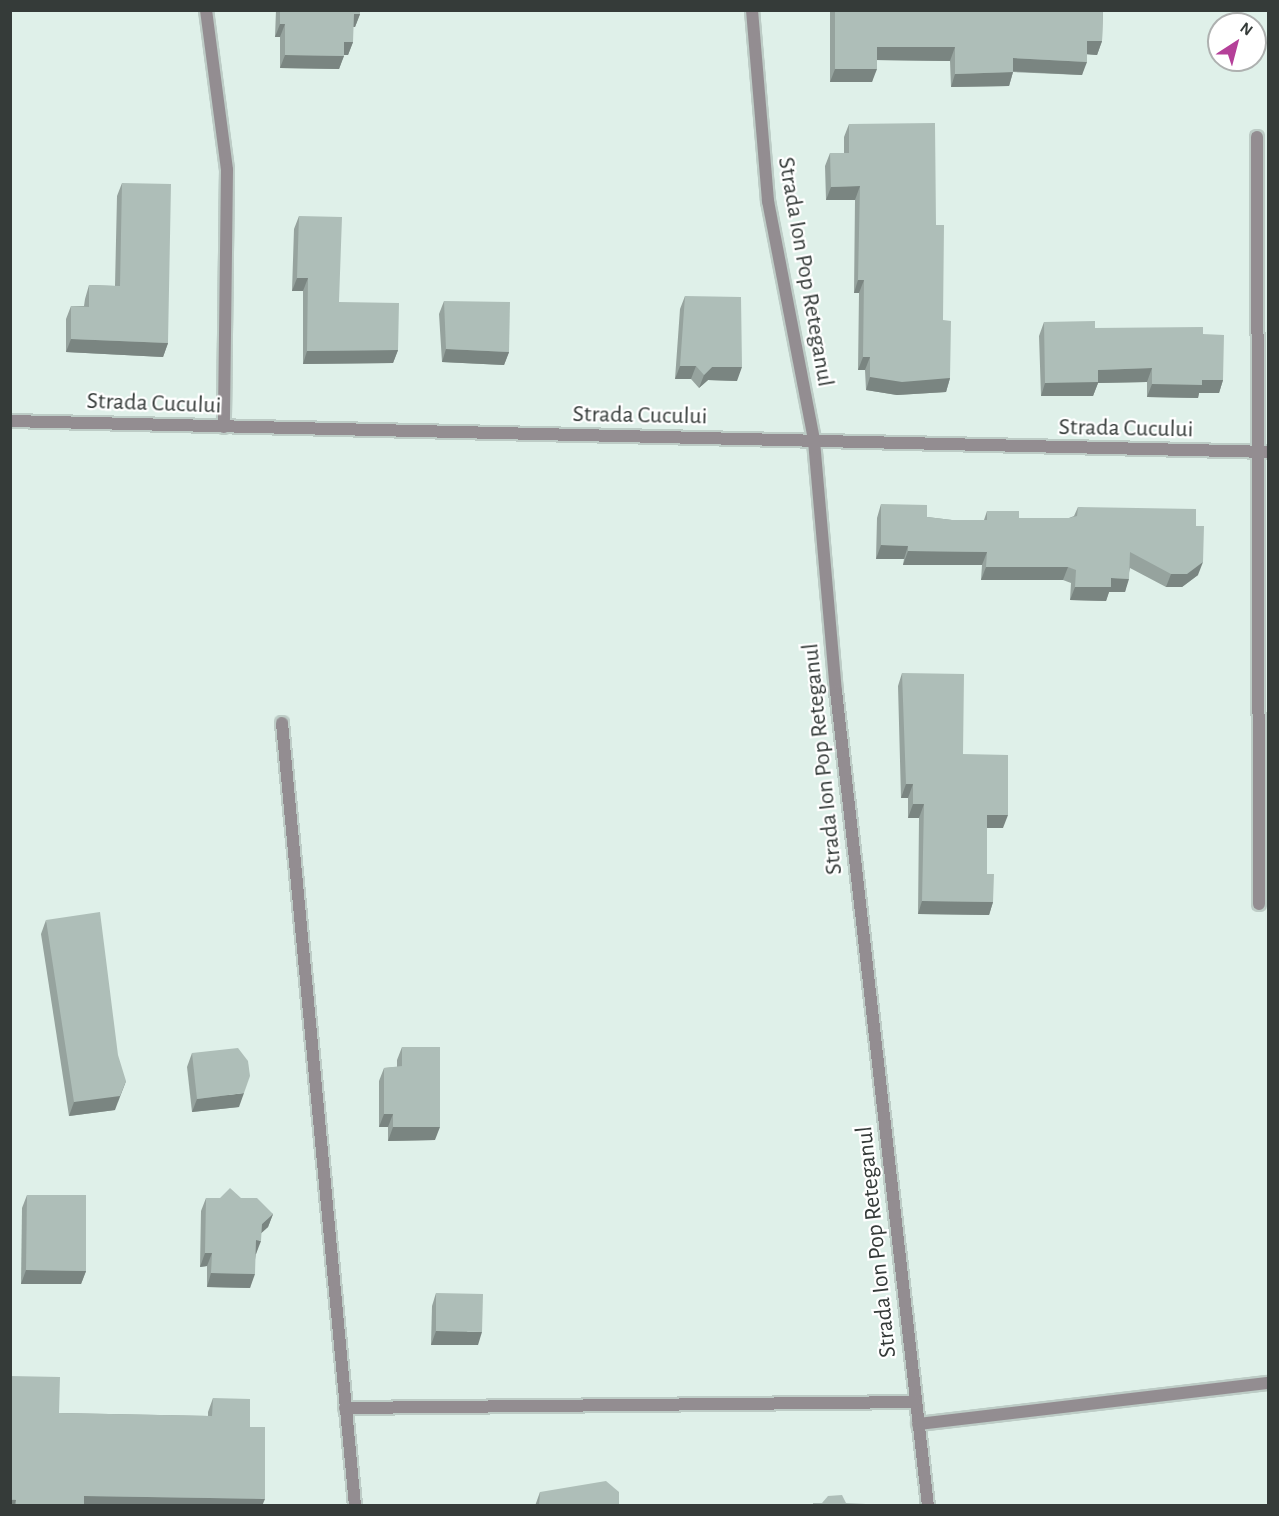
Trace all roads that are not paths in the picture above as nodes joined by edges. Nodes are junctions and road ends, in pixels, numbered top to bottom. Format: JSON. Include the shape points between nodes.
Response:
{"nodes":[{"id":1,"x":206,"y":10,"type":"edge"},
{"id":2,"x":752,"y":10,"type":"edge"},
{"id":3,"x":1257,"y":137,"type":"dead end"},
{"id":4,"x":10,"y":421,"type":"edge"},
{"id":5,"x":224,"y":427,"type":"junction"},
{"id":6,"x":814,"y":441,"type":"junction"},
{"id":7,"x":1264,"y":452,"type":"edge"},
{"id":8,"x":282,"y":723,"type":"dead end"},
{"id":9,"x":1259,"y":904,"type":"dead end"},
{"id":10,"x":1269,"y":1383,"type":"edge"},
{"id":11,"x":916,"y":1402,"type":"junction"},
{"id":12,"x":345,"y":1408,"type":"junction"},
{"id":13,"x":918,"y":1424,"type":"junction"},
{"id":14,"x":355,"y":1506,"type":"edge"},
{"id":15,"x":928,"y":1506,"type":"edge"}],
"edges":[{"from":1,"to":5,"type":"street","via":[[227,170]]},
{"from":2,"to":6,"type":"street","name":"Strada Ion Pop Reteganul","via":[[768,201]]},
{"from":3,"to":7,"type":"street"},
{"from":4,"to":5,"type":"street","name":"Strada Cucului"},
{"from":5,"to":6,"type":"street","name":"Strada Cucului"},
{"from":6,"to":7,"type":"street","name":"Strada Cucului"},
{"from":6,"to":11,"type":"street","name":"Strada Ion Pop Reteganul","via":[[836,691]]},
{"from":7,"to":9,"type":"street"},
{"from":8,"to":12,"type":"street"},
{"from":10,"to":13,"type":"street"},
{"from":11,"to":12,"type":"street"},
{"from":11,"to":13,"type":"street","name":"Strada Ion Pop Reteganul"},
{"from":12,"to":14,"type":"street"},
{"from":13,"to":15,"type":"street","name":"Strada Ion Pop Reteganul"}]}
